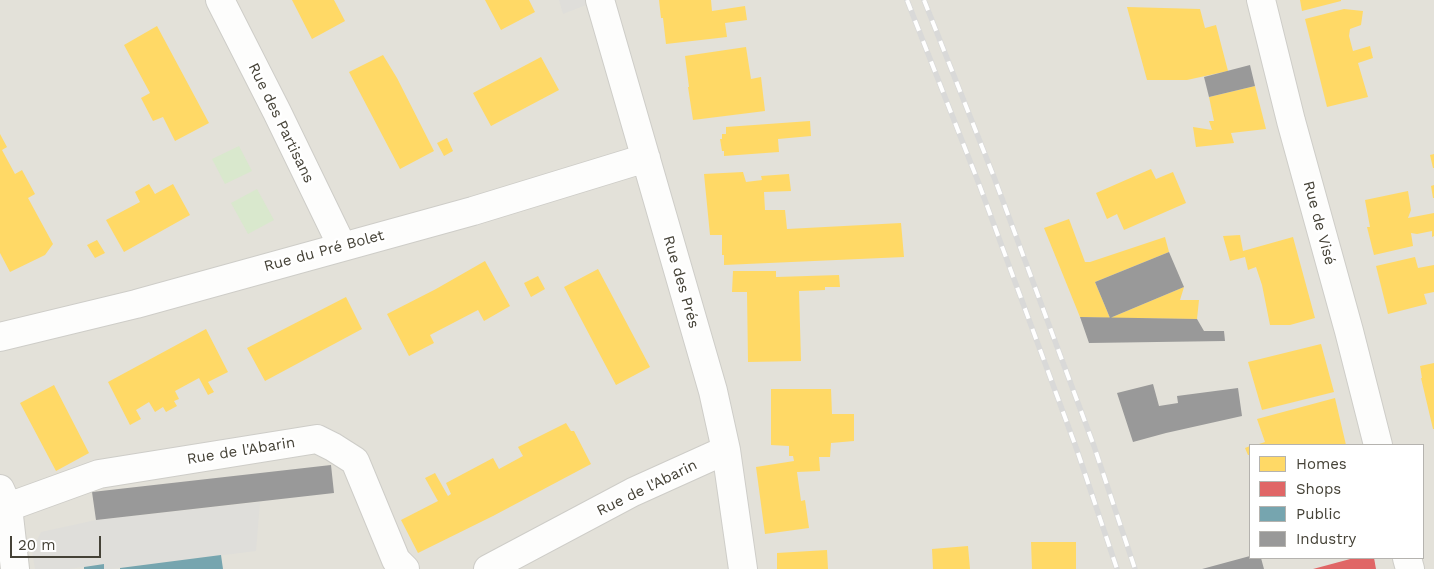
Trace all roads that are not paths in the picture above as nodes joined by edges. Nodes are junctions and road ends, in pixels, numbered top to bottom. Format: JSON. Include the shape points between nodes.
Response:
{"nodes":[{"id":1,"x":220,"y":0,"type":"edge"},
{"id":2,"x":600,"y":0,"type":"edge"},
{"id":3,"x":1261,"y":0,"type":"edge"},
{"id":4,"x":646,"y":158,"type":"junction"},
{"id":5,"x":342,"y":246,"type":"junction"},
{"id":6,"x":0,"y":338,"type":"edge"},
{"id":7,"x":1378,"y":444,"type":"edge"},
{"id":8,"x":726,"y":450,"type":"junction"},
{"id":9,"x":4,"y":498,"type":"edge"},
{"id":10,"x":15,"y":569,"type":"edge"},
{"id":11,"x":405,"y":569,"type":"edge"},
{"id":12,"x":488,"y":569,"type":"edge"},
{"id":13,"x":744,"y":569,"type":"edge"}],
"edges":[{"from":1,"to":5,"type":"street","name":"Rue des Partisans"},
{"from":2,"to":4,"type":"street","name":"Rue des Prés"},
{"from":3,"to":7,"type":"street","name":"Rue de Visé"},
{"from":4,"to":5,"type":"street","name":"Rue du Pré Bolet","via":[[513,200]]},
{"from":4,"to":8,"type":"street","name":"Rue des Prés","via":[[713,391]]},
{"from":5,"to":6,"type":"street","name":"Rue du Pré Bolet"},
{"from":8,"to":12,"type":"street","name":"Rue de l'Abarin","via":[[633,492]]},
{"from":8,"to":13,"type":"street","name":"Rue des Prés"},
{"from":9,"to":10,"type":"street"},
{"from":9,"to":11,"type":"street","name":"Rue de l'Abarin","via":[[99,474],[316,439],[355,461],[396,560]]}]}
